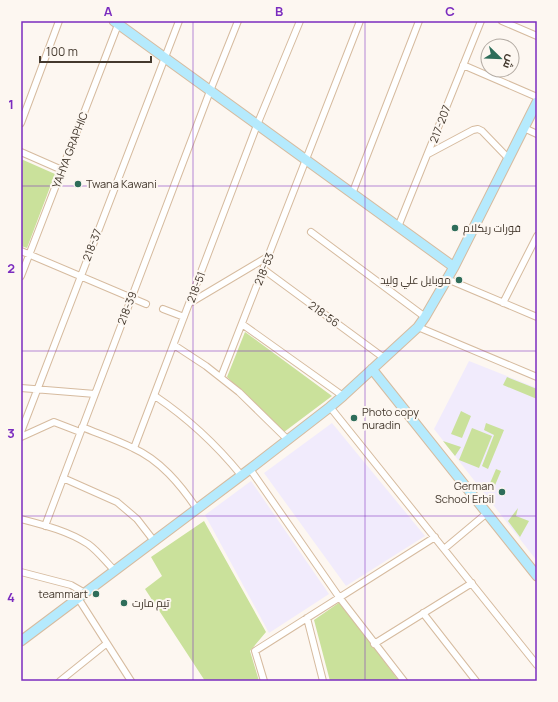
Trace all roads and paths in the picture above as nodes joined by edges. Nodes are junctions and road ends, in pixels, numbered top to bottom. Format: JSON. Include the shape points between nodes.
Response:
{"nodes":[{"id":1,"x":59,"y":21,"type":"edge"},
{"id":2,"x":179,"y":21,"type":"edge"},
{"id":3,"x":238,"y":21,"type":"edge"},
{"id":4,"x":300,"y":21,"type":"edge"},
{"id":5,"x":360,"y":21,"type":"edge"},
{"id":6,"x":419,"y":21,"type":"edge"},
{"id":7,"x":481,"y":21,"type":"edge"},
{"id":8,"x":502,"y":21,"type":"edge"},
{"id":9,"x":117,"y":22,"type":"edge"},
{"id":10,"x":537,"y":36,"type":"edge"},
{"id":11,"x":164,"y":58,"type":"junction"},
{"id":12,"x":463,"y":65,"type":"junction"},
{"id":13,"x":210,"y":91,"type":"junction"},
{"id":14,"x":537,"y":97,"type":"edge"},
{"id":15,"x":537,"y":102,"type":"edge"},
{"id":16,"x":21,"y":123,"type":"edge"},
{"id":17,"x":257,"y":125,"type":"junction"},
{"id":18,"x":524,"y":128,"type":"junction"},
{"id":19,"x":537,"y":134,"type":"edge"},
{"id":20,"x":21,"y":152,"type":"edge"},
{"id":21,"x":428,"y":154,"type":"junction"},
{"id":22,"x":509,"y":159,"type":"junction"},
{"id":23,"x":306,"y":160,"type":"junction"},
{"id":24,"x":62,"y":170,"type":"junction"},
{"id":25,"x":352,"y":194,"type":"junction"},
{"id":26,"x":398,"y":227,"type":"junction"},
{"id":27,"x":311,"y":232,"type":"dead end"},
{"id":28,"x":537,"y":236,"type":"edge"},
{"id":29,"x":21,"y":251,"type":"edge"},
{"id":30,"x":30,"y":254,"type":"junction"},
{"id":31,"x":269,"y":256,"type":"junction"},
{"id":32,"x":454,"y":267,"type":"junction"},
{"id":33,"x":263,"y":269,"type":"junction"},
{"id":34,"x":21,"y":276,"type":"edge"},
{"id":35,"x":80,"y":276,"type":"junction"},
{"id":36,"x":447,"y":279,"type":"junction"},
{"id":37,"x":131,"y":298,"type":"junction"},
{"id":38,"x":190,"y":302,"type":"junction"},
{"id":39,"x":503,"y":303,"type":"junction"},
{"id":40,"x":146,"y":304,"type":"dead end"},
{"id":41,"x":163,"y":309,"type":"dead end"},
{"id":42,"x":426,"y":316,"type":"junction"},
{"id":43,"x":184,"y":317,"type":"junction"},
{"id":44,"x":537,"y":317,"type":"edge"},
{"id":45,"x":242,"y":324,"type":"junction"},
{"id":46,"x":418,"y":326,"type":"junction"},
{"id":47,"x":174,"y":345,"type":"junction"},
{"id":48,"x":384,"y":358,"type":"junction"},
{"id":49,"x":372,"y":369,"type":"junction"},
{"id":50,"x":221,"y":377,"type":"junction"},
{"id":51,"x":537,"y":377,"type":"edge"},
{"id":52,"x":21,"y":388,"type":"edge"},
{"id":53,"x":38,"y":389,"type":"junction"},
{"id":54,"x":95,"y":394,"type":"junction"},
{"id":55,"x":155,"y":396,"type":"junction"},
{"id":56,"x":343,"y":396,"type":"junction"},
{"id":57,"x":330,"y":407,"type":"junction"},
{"id":58,"x":81,"y":429,"type":"junction"},
{"id":59,"x":21,"y":432,"type":"edge"},
{"id":60,"x":21,"y":437,"type":"edge"},
{"id":61,"x":288,"y":440,"type":"junction"},
{"id":62,"x":134,"y":448,"type":"junction"},
{"id":63,"x":250,"y":469,"type":"junction"},
{"id":64,"x":241,"y":475,"type":"junction"},
{"id":65,"x":62,"y":478,"type":"junction"},
{"id":66,"x":197,"y":509,"type":"junction"},
{"id":67,"x":487,"y":513,"type":"junction"},
{"id":68,"x":21,"y":519,"type":"edge"},
{"id":69,"x":45,"y":526,"type":"junction"},
{"id":70,"x":435,"y":537,"type":"junction"},
{"id":71,"x":154,"y":541,"type":"junction"},
{"id":72,"x":444,"y":548,"type":"junction"},
{"id":73,"x":114,"y":571,"type":"junction"},
{"id":74,"x":21,"y":572,"type":"edge"},
{"id":75,"x":537,"y":576,"type":"edge"},
{"id":76,"x":472,"y":583,"type":"junction"},
{"id":77,"x":81,"y":596,"type":"junction"},
{"id":78,"x":339,"y":597,"type":"junction"},
{"id":79,"x":423,"y":613,"type":"junction"},
{"id":80,"x":307,"y":618,"type":"junction"},
{"id":81,"x":23,"y":637,"type":"edge"},
{"id":82,"x":106,"y":644,"type":"junction"},
{"id":83,"x":374,"y":644,"type":"junction"},
{"id":84,"x":537,"y":665,"type":"edge"},
{"id":85,"x":60,"y":681,"type":"edge"},
{"id":86,"x":131,"y":681,"type":"edge"},
{"id":87,"x":264,"y":681,"type":"edge"},
{"id":88,"x":323,"y":681,"type":"edge"},
{"id":89,"x":404,"y":681,"type":"edge"},
{"id":90,"x":476,"y":681,"type":"edge"}],
"edges":[{"from":1,"to":16,"type":"street"},
{"from":2,"to":11,"type":"street","name":"218-37"},
{"from":3,"to":13,"type":"street","name":"218-39"},
{"from":4,"to":17,"type":"street","name":"218-51"},
{"from":5,"to":23,"type":"street","name":"218-53"},
{"from":6,"to":25,"type":"street"},
{"from":7,"to":12,"type":"street","name":"217-207"},
{"from":8,"to":10,"type":"street"},
{"from":9,"to":11,"type":"street"},
{"from":9,"to":24,"type":"street","name":"YAHYA GRAPHIC"},
{"from":11,"to":13,"type":"street"},
{"from":11,"to":35,"type":"street","name":"218-37"},
{"from":12,"to":14,"type":"street"},
{"from":12,"to":21,"type":"street","name":"217-207"},
{"from":13,"to":17,"type":"street"},
{"from":13,"to":37,"type":"street","name":"218-39"},
{"from":15,"to":18,"type":"street"},
{"from":17,"to":23,"type":"street"},
{"from":17,"to":38,"type":"street","name":"218-51"},
{"from":18,"to":19,"type":"street"},
{"from":18,"to":22,"type":"street"},
{"from":20,"to":24,"type":"street"},
{"from":21,"to":22,"type":"street","via":[[478,129]]},
{"from":21,"to":26,"type":"street","name":"217-207"},
{"from":22,"to":32,"type":"street"},
{"from":23,"to":25,"type":"street"},
{"from":23,"to":31,"type":"street","name":"218-53"},
{"from":24,"to":30,"type":"street","name":"YAHYA GRAPHIC"},
{"from":25,"to":26,"type":"street"},
{"from":26,"to":32,"type":"street"},
{"from":27,"to":42,"type":"street"},
{"from":28,"to":39,"type":"street"},
{"from":29,"to":30,"type":"street"},
{"from":30,"to":34,"type":"street","name":"YAHYA GRAPHIC"},
{"from":30,"to":35,"type":"street"},
{"from":31,"to":33,"type":"street","name":"218-53"},
{"from":31,"to":38,"type":"street"},
{"from":32,"to":36,"type":"street"},
{"from":33,"to":45,"type":"street","name":"218-53"},
{"from":33,"to":48,"type":"street","name":"218-56"},
{"from":35,"to":37,"type":"street"},
{"from":35,"to":53,"type":"street","name":"218-37"},
{"from":36,"to":39,"type":"street"},
{"from":36,"to":42,"type":"street"},
{"from":37,"to":40,"type":"street"},
{"from":37,"to":54,"type":"street","name":"218-39"},
{"from":38,"to":43,"type":"street","name":"218-51"},
{"from":39,"to":44,"type":"street"},
{"from":41,"to":43,"type":"street"},
{"from":42,"to":46,"type":"street"},
{"from":43,"to":47,"type":"street","name":"218-51"},
{"from":45,"to":50,"type":"street","name":"218-53"},
{"from":45,"to":56,"type":"street"},
{"from":46,"to":48,"type":"street"},
{"from":46,"to":51,"type":"street"},
{"from":47,"to":50,"type":"street"},
{"from":47,"to":55,"type":"street","name":"218-51"},
{"from":48,"to":49,"type":"street"},
{"from":49,"to":56,"type":"street"},
{"from":49,"to":67,"type":"street"},
{"from":50,"to":61,"type":"street"},
{"from":52,"to":53,"type":"street"},
{"from":53,"to":54,"type":"street"},
{"from":53,"to":59,"type":"street","name":"218-37"},
{"from":54,"to":58,"type":"street","name":"218-39"},
{"from":55,"to":62,"type":"street","name":"218-51"},
{"from":55,"to":64,"type":"street","via":[[208,438]]},
{"from":56,"to":57,"type":"street"},
{"from":57,"to":61,"type":"street"},
{"from":57,"to":70,"type":"street"},
{"from":58,"to":60,"type":"street","via":[[54,422]]},
{"from":58,"to":62,"type":"street"},
{"from":58,"to":65,"type":"street","name":"218-39"},
{"from":61,"to":63,"type":"street"},
{"from":62,"to":66,"type":"street","via":[[167,472]]},
{"from":63,"to":64,"type":"street"},
{"from":63,"to":78,"type":"street"},
{"from":64,"to":66,"type":"street"},
{"from":65,"to":69,"type":"street","name":"218-39"},
{"from":65,"to":71,"type":"street","via":[[117,502],[137,519]]},
{"from":66,"to":71,"type":"street"},
{"from":67,"to":72,"type":"street"},
{"from":67,"to":75,"type":"street"},
{"from":68,"to":69,"type":"street"},
{"from":69,"to":73,"type":"street","via":[[88,544]]},
{"from":70,"to":72,"type":"street"},
{"from":70,"to":78,"type":"street"},
{"from":71,"to":73,"type":"street"},
{"from":72,"to":76,"type":"street"},
{"from":73,"to":77,"type":"street"},
{"from":74,"to":77,"type":"street","via":[[71,585]]},
{"from":76,"to":79,"type":"street"},
{"from":76,"to":84,"type":"street"},
{"from":77,"to":81,"type":"street"},
{"from":77,"to":82,"type":"street"},
{"from":78,"to":80,"type":"street"},
{"from":78,"to":83,"type":"street"},
{"from":79,"to":83,"type":"street"},
{"from":79,"to":90,"type":"street"},
{"from":80,"to":87,"type":"street","via":[[255,651]]},
{"from":80,"to":88,"type":"street"},
{"from":82,"to":85,"type":"street"},
{"from":82,"to":86,"type":"street"},
{"from":83,"to":89,"type":"street"}]}
